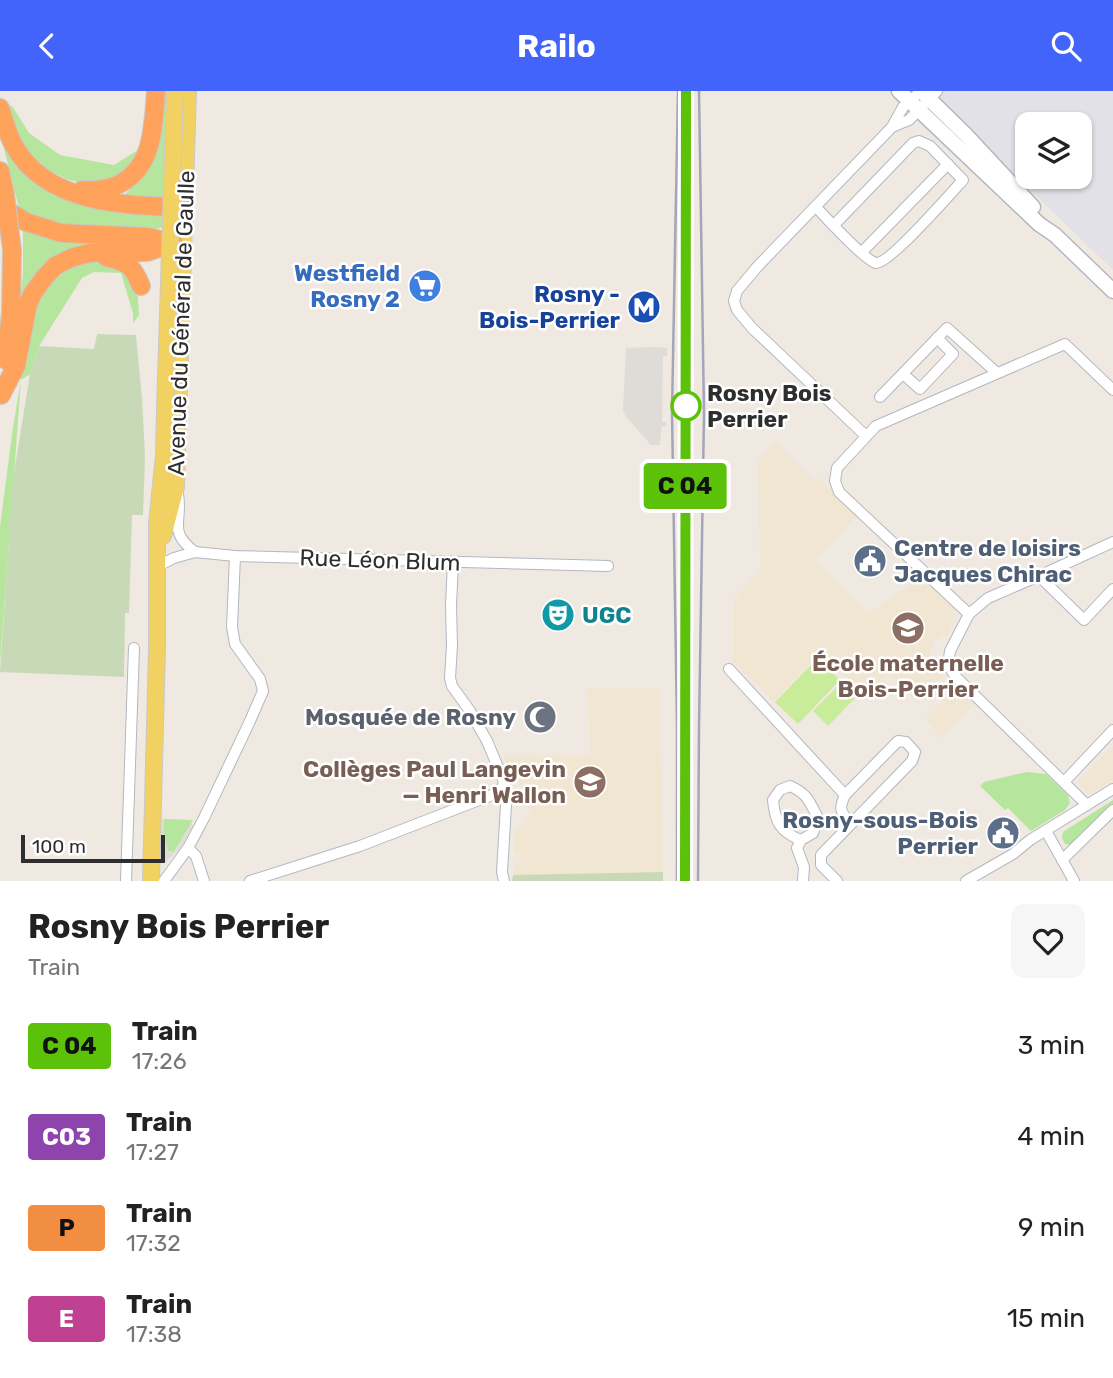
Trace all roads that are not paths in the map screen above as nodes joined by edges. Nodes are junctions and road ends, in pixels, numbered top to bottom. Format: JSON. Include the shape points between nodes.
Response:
{"nodes":[{"id":1,"x":156,"y":91,"type":"edge"},
{"id":2,"x":175,"y":91,"type":"edge"},
{"id":3,"x":188,"y":91,"type":"edge"},
{"id":4,"x":927,"y":93,"type":"edge"},
{"id":5,"x":908,"y":101,"type":"edge"},
{"id":6,"x":0,"y":108,"type":"edge"},
{"id":7,"x":948,"y":164,"type":"junction"},
{"id":8,"x":0,"y":171,"type":"edge"},
{"id":9,"x":65,"y":189,"type":"junction"},
{"id":10,"x":2,"y":200,"type":"edge"},
{"id":11,"x":816,"y":207,"type":"junction"},
{"id":12,"x":184,"y":208,"type":"junction"},
{"id":13,"x":834,"y":225,"type":"junction"},
{"id":14,"x":1055,"y":235,"type":"junction"},
{"id":15,"x":179,"y":244,"type":"junction"},
{"id":16,"x":862,"y":252,"type":"junction"},
{"id":17,"x":89,"y":253,"type":"junction"},
{"id":18,"x":141,"y":286,"type":"dead end"},
{"id":19,"x":1113,"y":291,"type":"edge"},
{"id":20,"x":937,"y":338,"type":"junction"},
{"id":21,"x":997,"y":373,"type":"junction"},
{"id":22,"x":903,"y":374,"type":"junction"},
{"id":23,"x":1113,"y":390,"type":"edge"},
{"id":24,"x":880,"y":397,"type":"dead end"},
{"id":25,"x":1,"y":400,"type":"edge"},
{"id":26,"x":866,"y":436,"type":"junction"},
{"id":27,"x":176,"y":487,"type":"junction"},
{"id":28,"x":1113,"y":542,"type":"edge"},
{"id":29,"x":195,"y":552,"type":"junction"},
{"id":30,"x":235,"y":556,"type":"junction"},
{"id":31,"x":157,"y":559,"type":"junction"},
{"id":32,"x":453,"y":563,"type":"junction"},
{"id":33,"x":608,"y":566,"type":"dead end"},
{"id":34,"x":1039,"y":576,"type":"junction"},
{"id":35,"x":1113,"y":589,"type":"edge"},
{"id":36,"x":969,"y":614,"type":"junction"},
{"id":37,"x":134,"y":647,"type":"dead end"},
{"id":38,"x":729,"y":669,"type":"dead end"},
{"id":39,"x":1113,"y":730,"type":"edge"},
{"id":40,"x":1064,"y":782,"type":"junction"},
{"id":41,"x":505,"y":786,"type":"junction"},
{"id":42,"x":1113,"y":789,"type":"edge"},
{"id":43,"x":845,"y":795,"type":"junction"},
{"id":44,"x":1087,"y":804,"type":"junction"},
{"id":45,"x":1113,"y":810,"type":"edge"},
{"id":46,"x":851,"y":824,"type":"junction"},
{"id":47,"x":1046,"y":831,"type":"junction"},
{"id":48,"x":801,"y":839,"type":"junction"},
{"id":49,"x":188,"y":848,"type":"junction"},
{"id":50,"x":1062,"y":860,"type":"junction"},
{"id":51,"x":804,"y":866,"type":"junction"},
{"id":52,"x":126,"y":881,"type":"edge"},
{"id":53,"x":151,"y":881,"type":"edge"},
{"id":54,"x":164,"y":881,"type":"edge"},
{"id":55,"x":204,"y":881,"type":"edge"},
{"id":56,"x":250,"y":881,"type":"edge"},
{"id":57,"x":504,"y":881,"type":"edge"},
{"id":58,"x":803,"y":881,"type":"edge"},
{"id":59,"x":811,"y":881,"type":"edge"},
{"id":60,"x":837,"y":881,"type":"edge"},
{"id":61,"x":966,"y":881,"type":"edge"},
{"id":62,"x":1074,"y":881,"type":"edge"}],
"edges":[{"from":1,"to":9,"type":"highway","via":[[148,148],[134,175],[107,189]]},
{"from":2,"to":31,"type":"main road","name":"Avenue du Général de Gaulle","bridge":true},
{"from":3,"to":12,"type":"main road","name":"Avenue du Général de Gaulle"},
{"from":4,"to":5,"type":"street"},
{"from":4,"to":14,"type":"main road"},
{"from":5,"to":11,"type":"street","via":[[892,127]]},
{"from":5,"to":14,"type":"main road"},
{"from":6,"to":9,"type":"highway","via":[[14,145],[30,166]]},
{"from":7,"to":13,"type":"street","via":[[925,143],[914,143]]},
{"from":7,"to":16,"type":"street"},
{"from":7,"to":16,"type":"street","via":[[963,180],[906,241],[877,263]]},
{"from":8,"to":10,"type":"highway"},
{"from":9,"to":12,"type":"highway","via":[[118,204]]},
{"from":10,"to":15,"type":"highway","via":[[26,222],[61,233],[148,237]]},
{"from":10,"to":25,"type":"highway","bridge":true,"via":[[12,250]]},
{"from":11,"to":13,"type":"street"},
{"from":11,"to":26,"type":"street","via":[[757,267],[734,301],[752,328]]},
{"from":12,"to":15,"type":"main road","name":"Avenue du Général de Gaulle"},
{"from":13,"to":16,"type":"street"},
{"from":14,"to":19,"type":"main road"},
{"from":15,"to":17,"type":"highway","via":[[147,252]]},
{"from":15,"to":27,"type":"main road","name":"Avenue du Général de Gaulle"},
{"from":17,"to":18,"type":"highway","via":[[128,264]]},
{"from":17,"to":25,"type":"highway","via":[[55,266],[33,293],[16,366]]},
{"from":20,"to":21,"type":"street","via":[[947,328]]},
{"from":20,"to":22,"type":"street"},
{"from":20,"to":22,"type":"street","via":[[953,354],[920,389]]},
{"from":21,"to":23,"type":"street","via":[[1065,344]]},
{"from":21,"to":26,"type":"street","via":[[876,426]]},
{"from":22,"to":24,"type":"street"},
{"from":26,"to":36,"type":"street","via":[[837,468],[839,492]]},
{"from":27,"to":29,"type":"street","via":[[177,529]]},
{"from":27,"to":31,"type":"main road","name":"Avenue du Général de Gaulle"},
{"from":28,"to":34,"type":"street"},
{"from":29,"to":30,"type":"street","name":"Rue Léon Blum"},
{"from":29,"to":31,"type":"street","name":"Rue Léon Blum"},
{"from":30,"to":32,"type":"street","name":"Rue Léon Blum"},
{"from":30,"to":49,"type":"street","via":[[235,644],[260,679],[262,691]]},
{"from":31,"to":53,"type":"main road","name":"Avenue du Général de Gaulle"},
{"from":32,"to":33,"type":"street","name":"Rue Léon Blum"},
{"from":32,"to":41,"type":"street","via":[[450,678],[487,741]]},
{"from":34,"to":35,"type":"street","via":[[1084,620]]},
{"from":34,"to":36,"type":"street","via":[[988,598]]},
{"from":36,"to":40,"type":"street","via":[[948,665]]},
{"from":37,"to":52,"type":"street"},
{"from":38,"to":43,"type":"street"},
{"from":39,"to":40,"type":"street"},
{"from":40,"to":44,"type":"street"},
{"from":41,"to":56,"type":"street","via":[[360,846]]},
{"from":41,"to":57,"type":"street"},
{"from":42,"to":44,"type":"street"},
{"from":43,"to":46,"type":"street","via":[[841,813]]},
{"from":43,"to":46,"type":"street","via":[[898,741],[906,742],[915,752],[912,761]]},
{"from":44,"to":47,"type":"street"},
{"from":45,"to":50,"type":"street"},
{"from":46,"to":60,"type":"street","via":[[821,855],[821,865]]},
{"from":47,"to":50,"type":"street"},
{"from":47,"to":61,"type":"street"},
{"from":48,"to":48,"type":"street","via":[[813,832],[818,818],[808,799],[790,786],[773,800],[774,815],[782,829]]},
{"from":48,"to":51,"type":"street","via":[[797,848]]},
{"from":49,"to":54,"type":"street"},
{"from":49,"to":55,"type":"street","via":[[196,856]]},
{"from":50,"to":62,"type":"street"},
{"from":51,"to":58,"type":"street"},
{"from":51,"to":59,"type":"street"}]}
